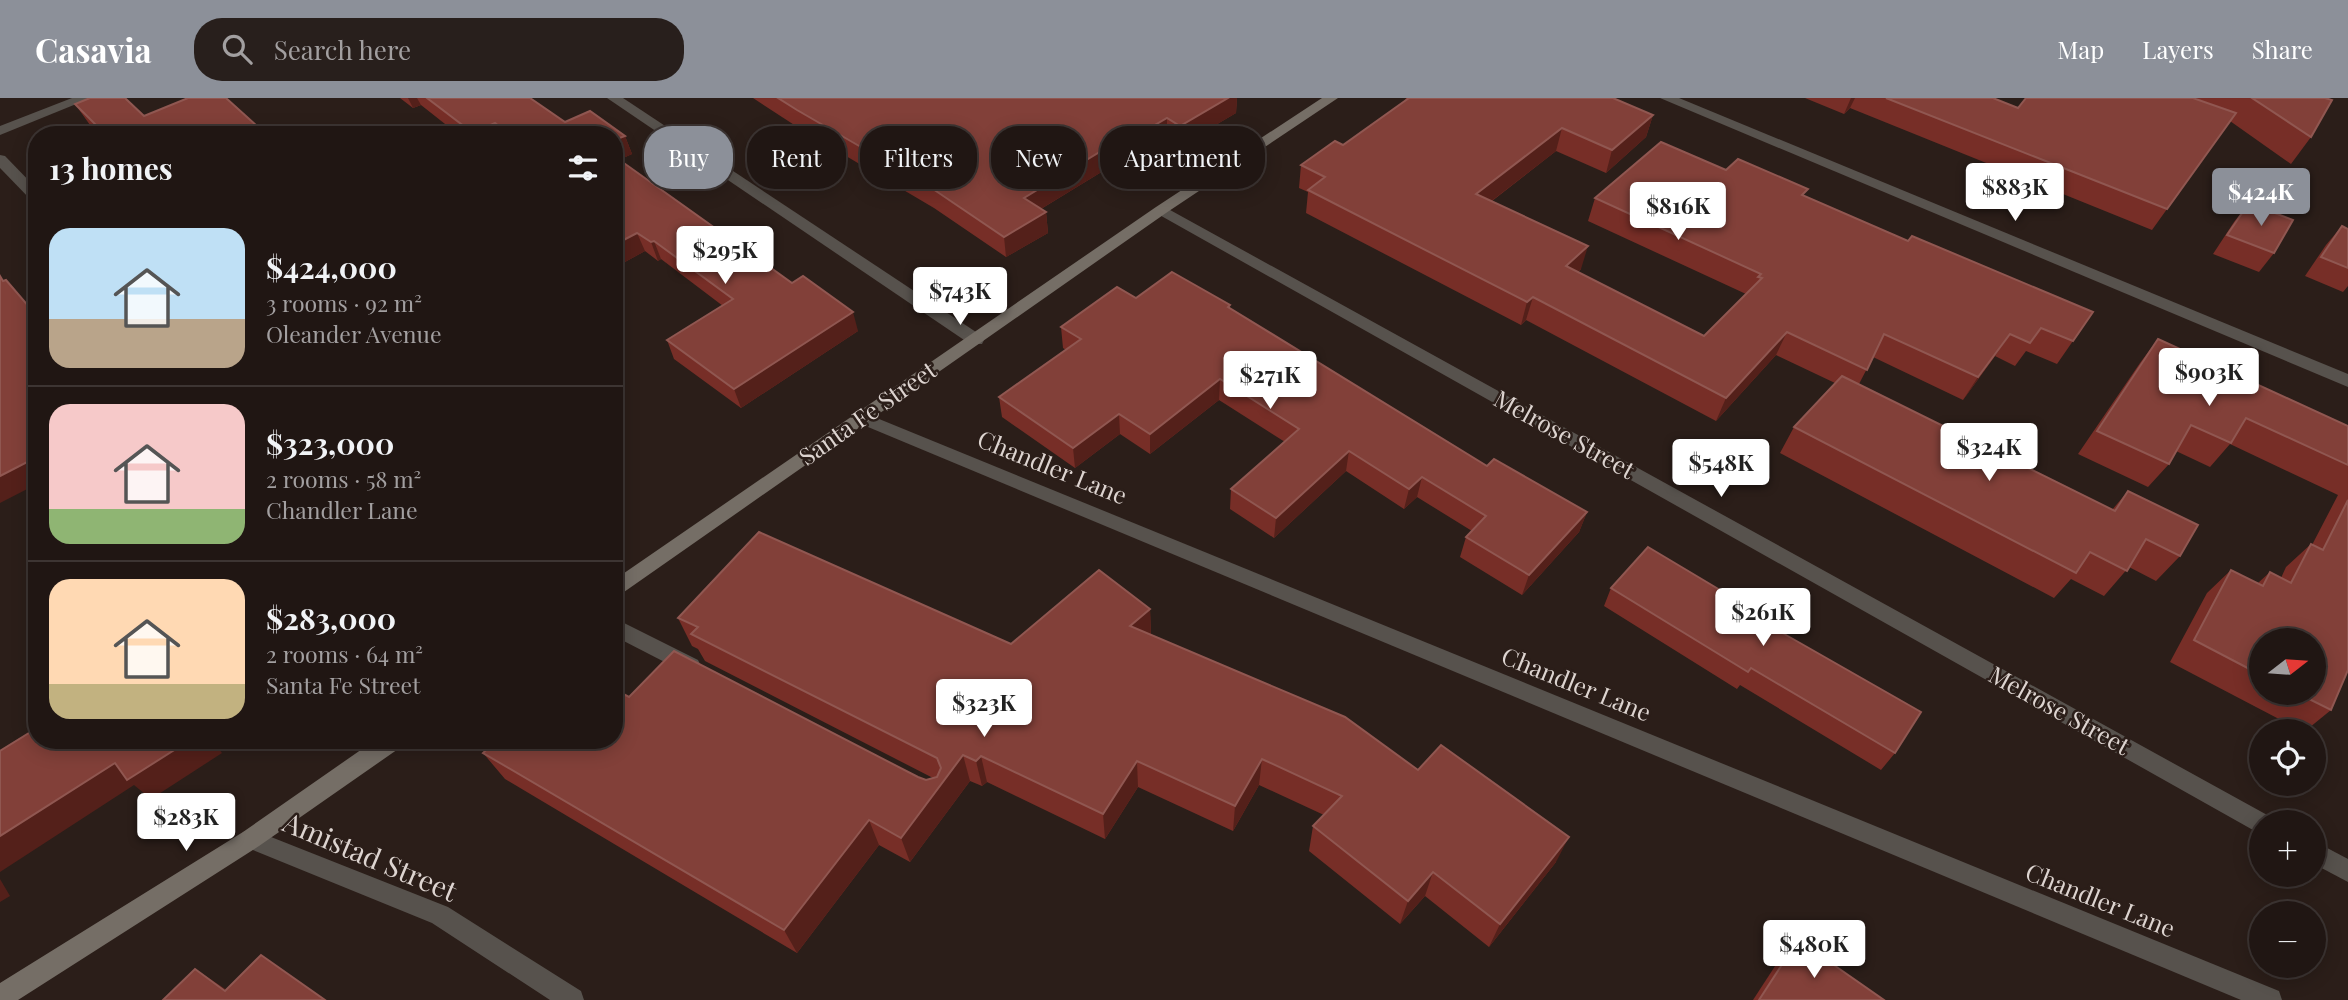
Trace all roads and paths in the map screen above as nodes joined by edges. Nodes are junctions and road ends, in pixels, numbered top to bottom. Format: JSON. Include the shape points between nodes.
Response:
{"nodes":[{"id":1,"x":84,"y":98,"type":"edge"},
{"id":2,"x":614,"y":98,"type":"edge"},
{"id":3,"x":1667,"y":98,"type":"edge"},
{"id":4,"x":1326,"y":99,"type":"edge"},
{"id":5,"x":0,"y":131,"type":"edge"},
{"id":6,"x":0,"y":159,"type":"edge"},
{"id":7,"x":28,"y":189,"type":"edge"},
{"id":8,"x":1161,"y":210,"type":"junction"},
{"id":9,"x":975,"y":340,"type":"junction"},
{"id":10,"x":2348,"y":381,"type":"edge"},
{"id":11,"x":862,"y":418,"type":"junction"},
{"id":12,"x":623,"y":585,"type":"edge"},
{"id":13,"x":623,"y":631,"type":"edge"},
{"id":14,"x":713,"y":678,"type":"edge"},
{"id":15,"x":380,"y":749,"type":"edge"},
{"id":16,"x":2249,"y":816,"type":"edge"},
{"id":17,"x":251,"y":839,"type":"junction"},
{"id":18,"x":2326,"y":859,"type":"edge"},
{"id":19,"x":2348,"y":871,"type":"edge"},
{"id":20,"x":0,"y":998,"type":"edge"},
{"id":21,"x":572,"y":1000,"type":"edge"},
{"id":22,"x":2270,"y":1000,"type":"edge"}],
"edges":[{"from":1,"to":5,"type":"street"},
{"from":2,"to":9,"type":"street"},
{"from":3,"to":10,"type":"street"},
{"from":4,"to":8,"type":"main road","name":"Santa Fe Street"},
{"from":6,"to":7,"type":"street"},
{"from":8,"to":9,"type":"main road","name":"Santa Fe Street"},
{"from":8,"to":16,"type":"street","name":"Melrose Street"},
{"from":9,"to":11,"type":"main road","name":"Santa Fe Street"},
{"from":11,"to":12,"type":"main road","name":"Santa Fe Street"},
{"from":11,"to":22,"type":"street","name":"Chandler Lane"},
{"from":13,"to":14,"type":"street"},
{"from":15,"to":17,"type":"main road"},
{"from":17,"to":20,"type":"main road"},
{"from":17,"to":21,"type":"street","name":"Amistad Street","via":[[440,915]]},
{"from":18,"to":19,"type":"street"}]}
